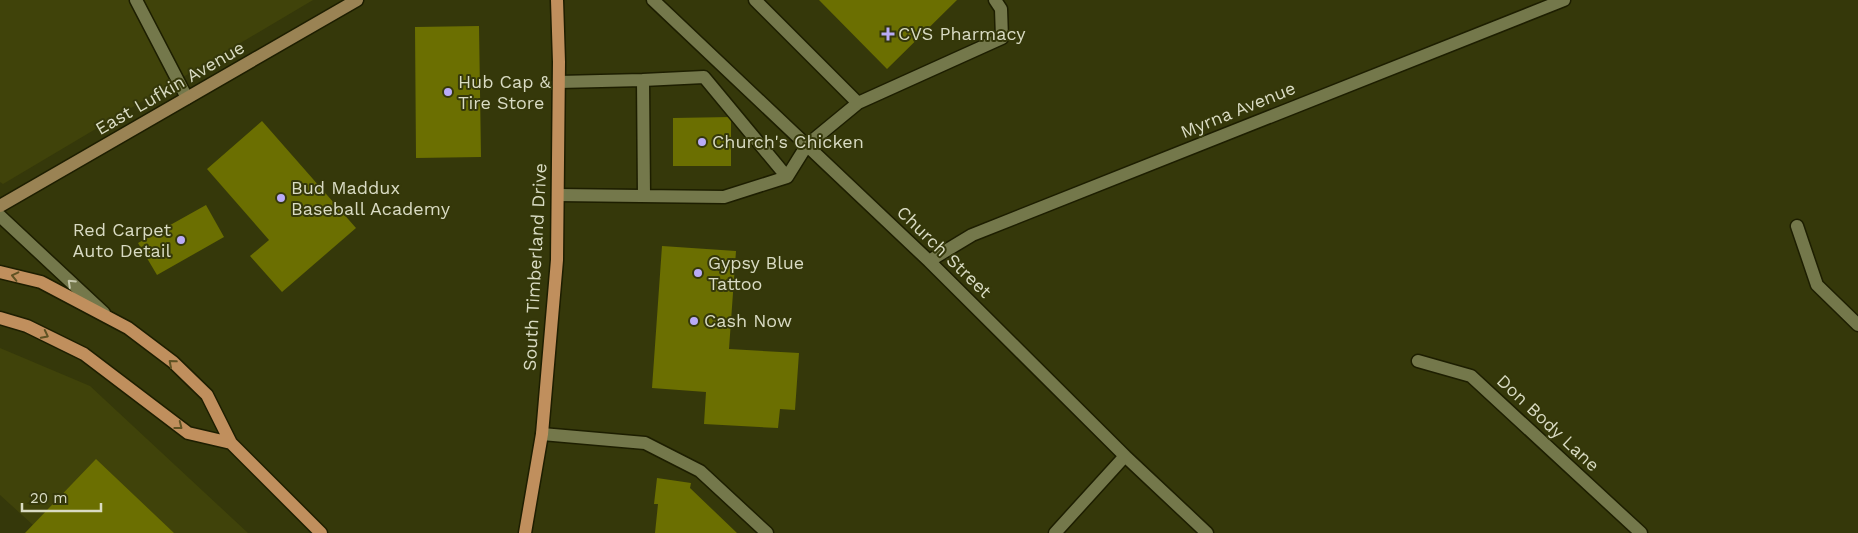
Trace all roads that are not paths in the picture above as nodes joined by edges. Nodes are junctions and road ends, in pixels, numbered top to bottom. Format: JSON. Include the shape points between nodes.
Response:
{"nodes":[{"id":1,"x":136,"y":0,"type":"edge"},
{"id":2,"x":557,"y":0,"type":"edge"},
{"id":3,"x":653,"y":0,"type":"edge"},
{"id":4,"x":755,"y":0,"type":"edge"},
{"id":5,"x":994,"y":0,"type":"edge"},
{"id":6,"x":1564,"y":0,"type":"edge"},
{"id":7,"x":352,"y":1,"type":"edge"},
{"id":8,"x":643,"y":80,"type":"junction"},
{"id":9,"x":559,"y":82,"type":"junction"},
{"id":10,"x":187,"y":98,"type":"junction"},
{"id":11,"x":858,"y":103,"type":"junction"},
{"id":12,"x":807,"y":145,"type":"junction"},
{"id":13,"x":787,"y":177,"type":"junction"},
{"id":14,"x":558,"y":195,"type":"junction"},
{"id":15,"x":644,"y":196,"type":"junction"},
{"id":16,"x":0,"y":206,"type":"edge"},
{"id":17,"x":0,"y":216,"type":"edge"},
{"id":18,"x":1797,"y":226,"type":"dead end"},
{"id":19,"x":929,"y":262,"type":"junction"},
{"id":20,"x":0,"y":272,"type":"edge"},
{"id":21,"x":107,"y":316,"type":"junction"},
{"id":22,"x":0,"y":318,"type":"edge"},
{"id":23,"x":1858,"y":325,"type":"edge"},
{"id":24,"x":1418,"y":361,"type":"dead end"},
{"id":25,"x":542,"y":434,"type":"junction"},
{"id":26,"x":231,"y":443,"type":"junction"},
{"id":27,"x":1125,"y":456,"type":"junction"},
{"id":28,"x":529,"y":508,"type":"junction"},
{"id":29,"x":321,"y":533,"type":"edge"},
{"id":30,"x":516,"y":533,"type":"edge"},
{"id":31,"x":525,"y":533,"type":"edge"},
{"id":32,"x":533,"y":533,"type":"edge"},
{"id":33,"x":767,"y":533,"type":"edge"},
{"id":34,"x":1055,"y":533,"type":"edge"},
{"id":35,"x":1206,"y":533,"type":"edge"},
{"id":36,"x":1641,"y":533,"type":"edge"}],
"edges":[{"from":1,"to":10,"type":"street"},
{"from":2,"to":9,"type":"main road","name":"South Timberland Drive"},
{"from":3,"to":12,"type":"street","name":"Church Street"},
{"from":4,"to":11,"type":"street"},
{"from":5,"to":11,"type":"street","via":[[1000,8],[1002,38]]},
{"from":6,"to":19,"type":"street","name":"Myrna Avenue","via":[[981,232]]},
{"from":7,"to":10,"type":"street","name":"East Lufkin Avenue"},
{"from":8,"to":9,"type":"street"},
{"from":8,"to":13,"type":"street","via":[[704,77]]},
{"from":8,"to":15,"type":"street"},
{"from":9,"to":14,"type":"main road","name":"South Timberland Drive"},
{"from":10,"to":16,"type":"street","name":"East Lufkin Avenue"},
{"from":11,"to":12,"type":"street"},
{"from":12,"to":13,"type":"street"},
{"from":12,"to":19,"type":"street","name":"Church Street"},
{"from":13,"to":15,"type":"street","via":[[724,197]]},
{"from":14,"to":15,"type":"street"},
{"from":14,"to":25,"type":"main road","name":"South Timberland Drive","via":[[557,260]]},
{"from":21,"to":17,"type":"street","one_way":true},
{"from":18,"to":23,"type":"street","via":[[1817,285]]},
{"from":19,"to":27,"type":"street","name":"Church Street"},
{"from":21,"to":20,"type":"main road","one_way":true,"via":[[42,282]]},
{"from":26,"to":21,"type":"main road","one_way":true,"via":[[207,396],[173,362]]},
{"from":22,"to":26,"type":"main road","one_way":true,"via":[[27,326],[84,354],[188,434]]},
{"from":24,"to":36,"type":"street","name":"Don Body Lane","via":[[1472,376]]},
{"from":25,"to":28,"type":"main road","name":"South Timberland Drive"},
{"from":25,"to":33,"type":"street","via":[[645,443],[700,471]]},
{"from":26,"to":29,"type":"main road"},
{"from":27,"to":34,"type":"street"},
{"from":27,"to":35,"type":"street","name":"Church Street"},
{"from":28,"to":30,"type":"main road"},
{"from":28,"to":31,"type":"main road","name":"South Timberland Drive"},
{"from":28,"to":32,"type":"main road"}]}
